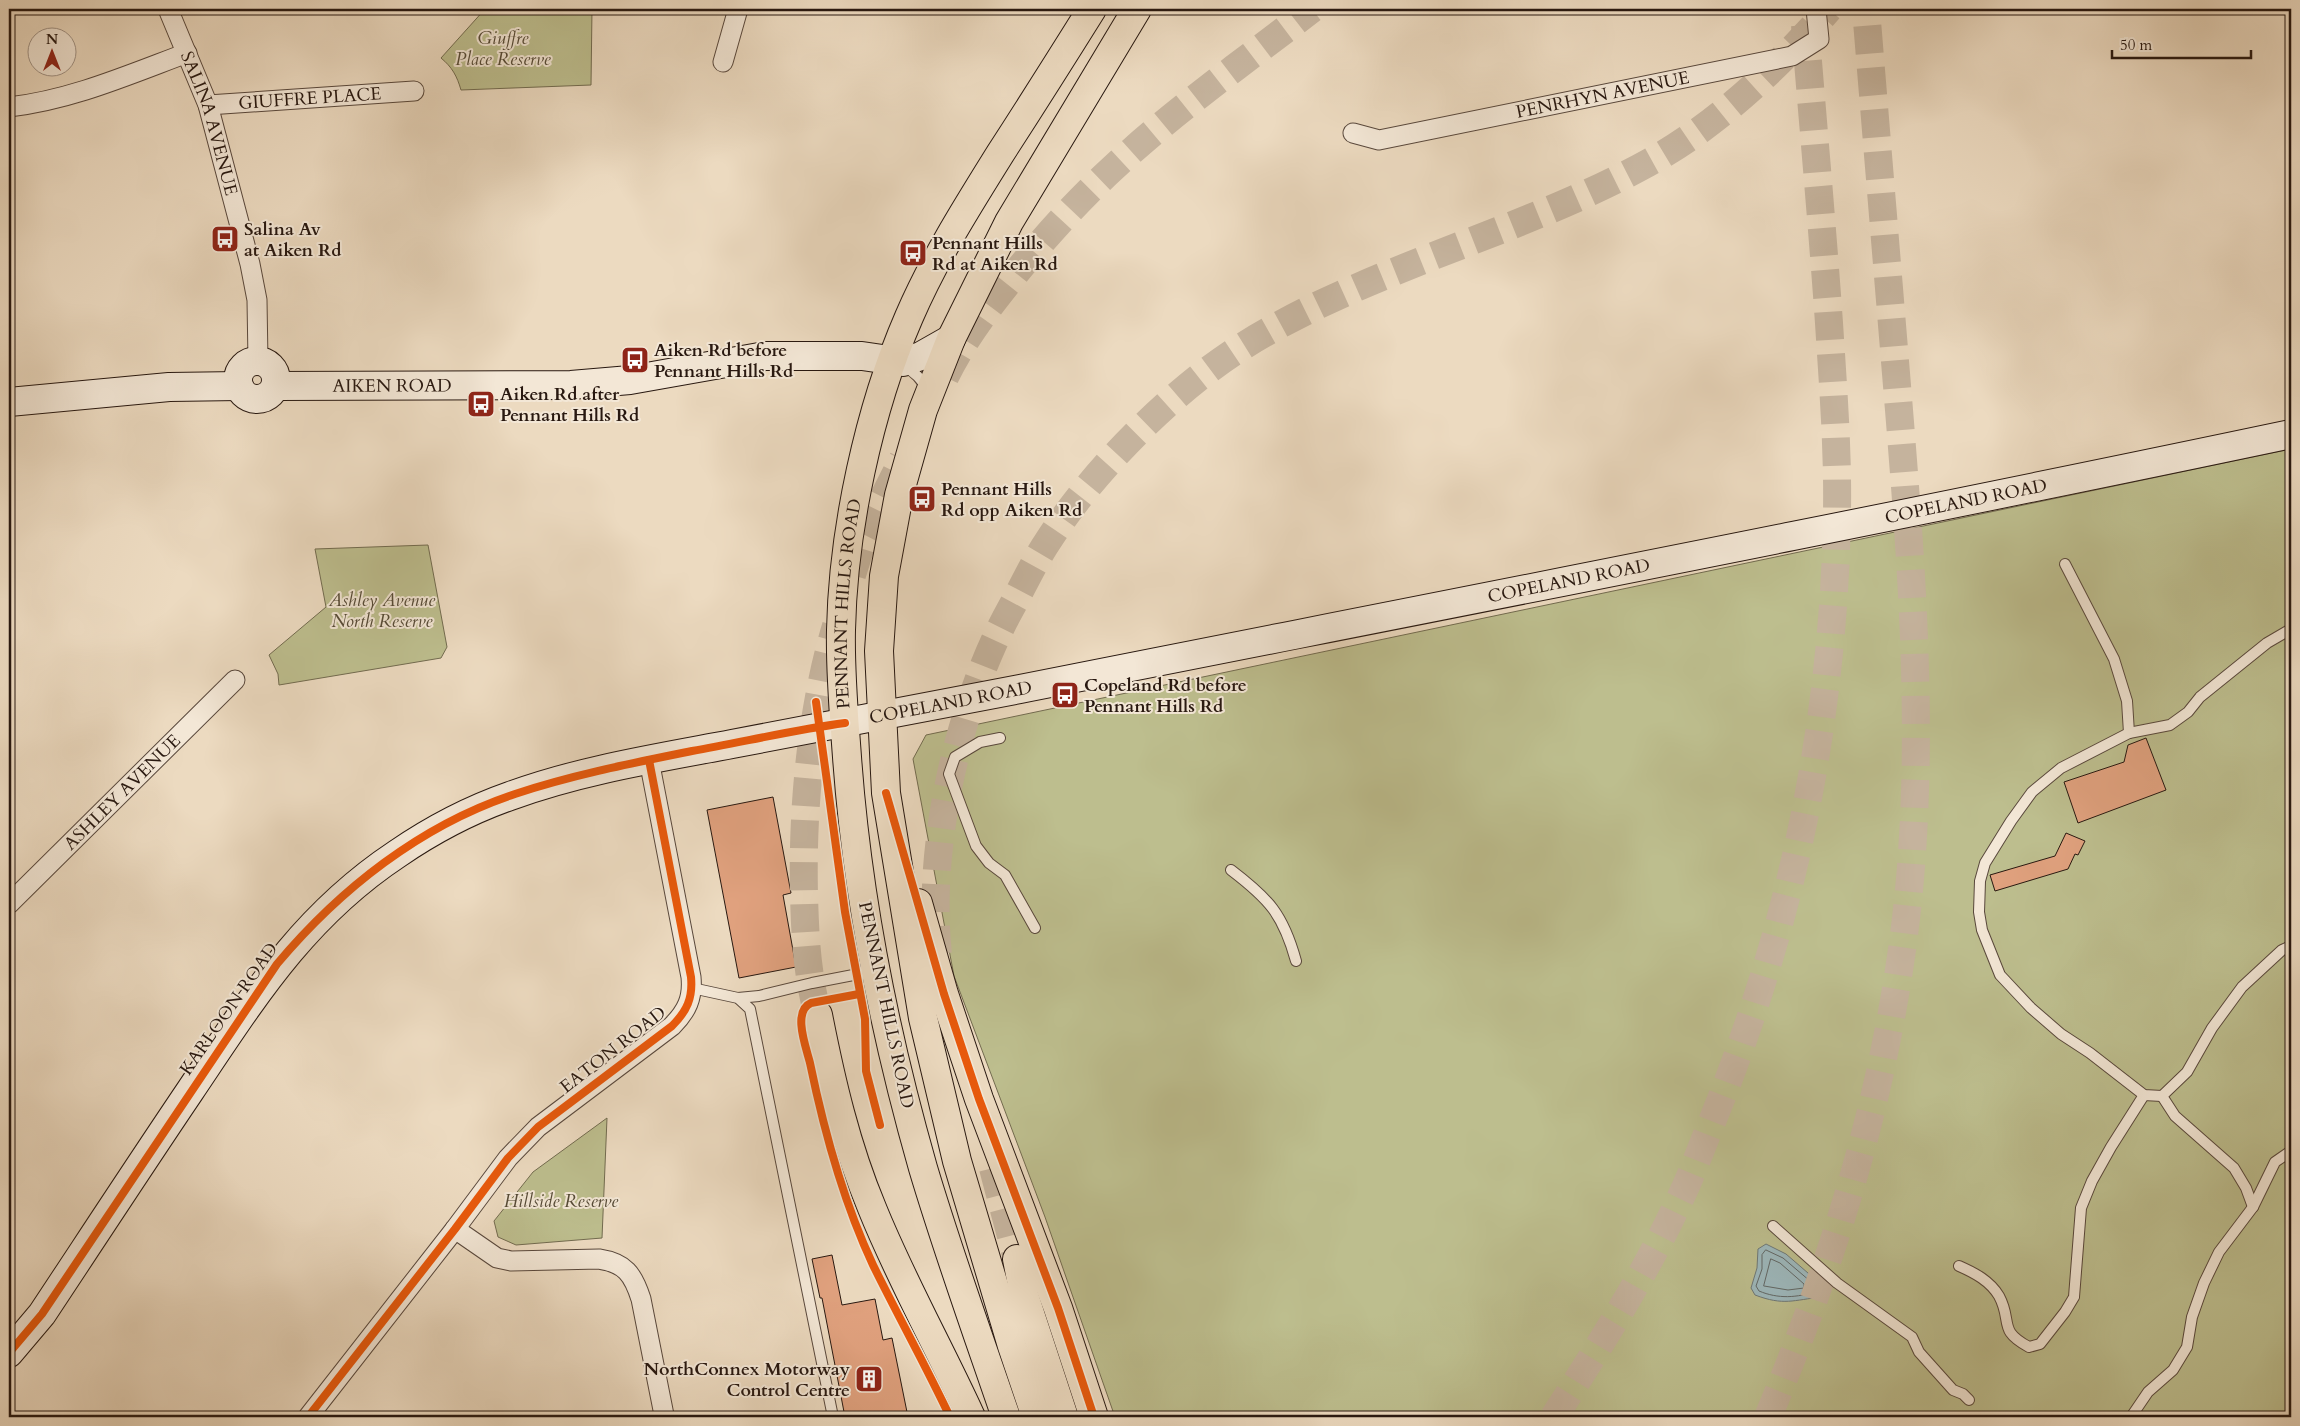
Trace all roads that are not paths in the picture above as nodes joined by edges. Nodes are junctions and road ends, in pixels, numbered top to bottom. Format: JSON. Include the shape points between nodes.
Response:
{"nodes":[{"id":1,"x":168,"y":9,"type":"edge"},
{"id":2,"x":738,"y":9,"type":"edge"},
{"id":3,"x":1092,"y":9,"type":"edge"},
{"id":4,"x":1137,"y":9,"type":"edge"},
{"id":5,"x":1816,"y":9,"type":"edge"},
{"id":6,"x":187,"y":53,"type":"junction"},
{"id":7,"x":723,"y":62,"type":"dead end"},
{"id":8,"x":414,"y":91,"type":"dead end"},
{"id":9,"x":208,"y":105,"type":"junction"},
{"id":10,"x":9,"y":107,"type":"edge"},
{"id":11,"x":1353,"y":133,"type":"dead end"},
{"id":12,"x":951,"y":340,"type":"junction"},
{"id":13,"x":258,"y":361,"type":"junction"},
{"id":14,"x":891,"y":362,"type":"junction"},
{"id":15,"x":239,"y":386,"type":"junction"},
{"id":16,"x":276,"y":386,"type":"junction"},
{"id":17,"x":928,"y":396,"type":"junction"},
{"id":18,"x":9,"y":402,"type":"edge"},
{"id":19,"x":2291,"y":434,"type":"edge"},
{"id":20,"x":2065,"y":564,"type":"dead end"},
{"id":21,"x":2291,"y":629,"type":"edge"},
{"id":22,"x":235,"y":680,"type":"dead end"},
{"id":23,"x":882,"y":715,"type":"junction"},
{"id":24,"x":845,"y":723,"type":"junction"},
{"id":25,"x":2129,"y":733,"type":"junction"},
{"id":26,"x":1000,"y":738,"type":"dead end"},
{"id":27,"x":649,"y":760,"type":"junction"},
{"id":28,"x":886,"y":794,"type":"junction"},
{"id":29,"x":1231,"y":870,"type":"dead end"},
{"id":30,"x":9,"y":904,"type":"edge"},
{"id":31,"x":1035,"y":928,"type":"dead end"},
{"id":32,"x":2291,"y":946,"type":"edge"},
{"id":33,"x":1296,"y":961,"type":"dead end"},
{"id":34,"x":877,"y":971,"type":"junction"},
{"id":35,"x":692,"y":988,"type":"junction"},
{"id":36,"x":738,"y":998,"type":"junction"},
{"id":37,"x":818,"y":1015,"type":"tunnel mouth"},
{"id":38,"x":2144,"y":1094,"type":"junction"},
{"id":39,"x":2162,"y":1096,"type":"junction"},
{"id":40,"x":2291,"y":1151,"type":"edge"},
{"id":41,"x":2253,"y":1207,"type":"junction"},
{"id":42,"x":1772,"y":1226,"type":"dead end"},
{"id":43,"x":455,"y":1229,"type":"junction"},
{"id":44,"x":1018,"y":1258,"type":"tunnel mouth"},
{"id":45,"x":1959,"y":1266,"type":"dead end"},
{"id":46,"x":9,"y":1353,"type":"edge"},
{"id":47,"x":1969,"y":1400,"type":"dead end"},
{"id":48,"x":664,"y":1415,"type":"dead end"},
{"id":49,"x":969,"y":1415,"type":"edge"},
{"id":50,"x":308,"y":1417,"type":"edge"},
{"id":51,"x":833,"y":1417,"type":"edge"},
{"id":52,"x":1006,"y":1417,"type":"edge"},
{"id":53,"x":1036,"y":1417,"type":"edge"},
{"id":54,"x":1064,"y":1417,"type":"edge"},
{"id":55,"x":1094,"y":1417,"type":"edge"},
{"id":56,"x":2131,"y":1417,"type":"edge"}],
"edges":[{"from":1,"to":6,"type":"street","name":"SALINA AVENUE"},
{"from":2,"to":7,"type":"street"},
{"from":3,"to":14,"type":"highway","name":"PENNANT HILLS ROAD","via":[[957,222],[923,286]]},
{"from":4,"to":12,"type":"highway","name":"PENNANT HILLS ROAD","via":[[1009,222]]},
{"from":5,"to":11,"type":"street","name":"PENRHYN AVENUE","via":[[1819,39],[1792,56],[1379,140]]},
{"from":6,"to":9,"type":"street","name":"SALINA AVENUE"},
{"from":6,"to":10,"type":"street","via":[[62,98]]},
{"from":8,"to":9,"type":"street","name":"GIUFFRE PLACE"},
{"from":9,"to":13,"type":"street","name":"SALINA AVENUE","via":[[254,281]]},
{"from":12,"to":14,"type":"main road","name":"AIKEN ROAD","via":[[920,356]]},
{"from":12,"to":17,"type":"highway","name":"PENNANT HILLS ROAD"},
{"from":13,"to":15,"type":"main road","via":[[242,368]]},
{"from":13,"to":16,"type":"main road","via":[[273,369]]},
{"from":14,"to":16,"type":"main road","name":"AIKEN ROAD","via":[[862,356],[765,356],[630,380],[571,385]]},
{"from":14,"to":17,"type":"lane","via":[[910,369],[924,383]]},
{"from":14,"to":24,"type":"highway","name":"PENNANT HILLS ROAD","via":[[862,467],[847,551],[841,629]]},
{"from":15,"to":16,"type":"main road","via":[[246,396],[257,399],[268,396]]},
{"from":15,"to":18,"type":"main road","via":[[168,387]]},
{"from":17,"to":23,"type":"highway","name":"PENNANT HILLS ROAD","via":[[899,495],[884,576],[879,651]]},
{"from":19,"to":23,"type":"main road","name":"COPELAND ROAD"},
{"from":20,"to":25,"type":"lane","via":[[2114,659],[2127,701]]},
{"from":21,"to":25,"type":"lane","via":[[2267,643],[2170,725]]},
{"from":22,"to":30,"type":"street","name":"ASHLEY AVENUE"},
{"from":23,"to":24,"type":"main road","name":"COPELAND ROAD"},
{"from":23,"to":28,"type":"highway","name":"PENNANT HILLS ROAD"},
{"from":24,"to":27,"type":"main road"},
{"from":24,"to":34,"type":"highway","name":"PENNANT HILLS ROAD","via":[[857,860]]},
{"from":25,"to":38,"type":"lane","via":[[2061,768],[2032,792],[1985,863],[1980,882],[1980,912],[1982,930],[2000,975],[2061,1034]]},
{"from":26,"to":31,"type":"lane","via":[[980,742],[955,757],[949,774],[976,846],[989,863],[1005,875]]},
{"from":27,"to":35,"type":"street","name":"EATON ROAD"},
{"from":27,"to":46,"type":"main road","name":"KARLOON ROAD","via":[[555,782],[477,809],[396,854],[354,885],[277,964],[42,1314]]},
{"from":28,"to":53,"type":"highway","name":"PENNANT HILLS ROAD","via":[[927,1037],[957,1161]]},
{"from":28,"to":55,"type":"highway","via":[[979,1099],[1058,1308]]},
{"from":29,"to":33,"type":"lane","via":[[1273,907],[1288,933]]},
{"from":32,"to":39,"type":"lane","via":[[2282,950],[2242,987],[2212,1028],[2187,1072]]},
{"from":34,"to":36,"type":"lane"},
{"from":34,"to":52,"type":"highway","name":"PENNANT HILLS ROAD","via":[[896,1067],[924,1171]]},
{"from":35,"to":36,"type":"lane"},
{"from":35,"to":43,"type":"street","name":"EATON ROAD","via":[[686,1009],[672,1026],[538,1127],[508,1158]]},
{"from":36,"to":51,"type":"lane","via":[[750,1009]]},
{"from":37,"to":49,"type":"highway","via":[[834,1094],[872,1208]]},
{"from":38,"to":39,"type":"lane"},
{"from":38,"to":45,"type":"lane","via":[[2092,1181],[2081,1208],[2074,1297],[2040,1344],[2030,1347],[2016,1340],[2007,1330],[1999,1297],[1990,1284]]},
{"from":39,"to":41,"type":"lane","via":[[2175,1116],[2234,1168]]},
{"from":40,"to":41,"type":"lane","via":[[2275,1162]]},
{"from":41,"to":56,"type":"lane","via":[[2219,1252],[2204,1283],[2192,1317],[2187,1346],[2173,1370],[2148,1392]]},
{"from":42,"to":47,"type":"lane","via":[[1836,1283],[1912,1337],[1919,1352],[1953,1390]]},
{"from":43,"to":48,"type":"street","via":[[497,1258],[511,1261],[598,1258],[628,1270],[636,1281],[641,1299]]},
{"from":43,"to":50,"type":"street","name":"EATON ROAD"},
{"from":44,"to":54,"type":"highway","via":[[1024,1295]]}]}
